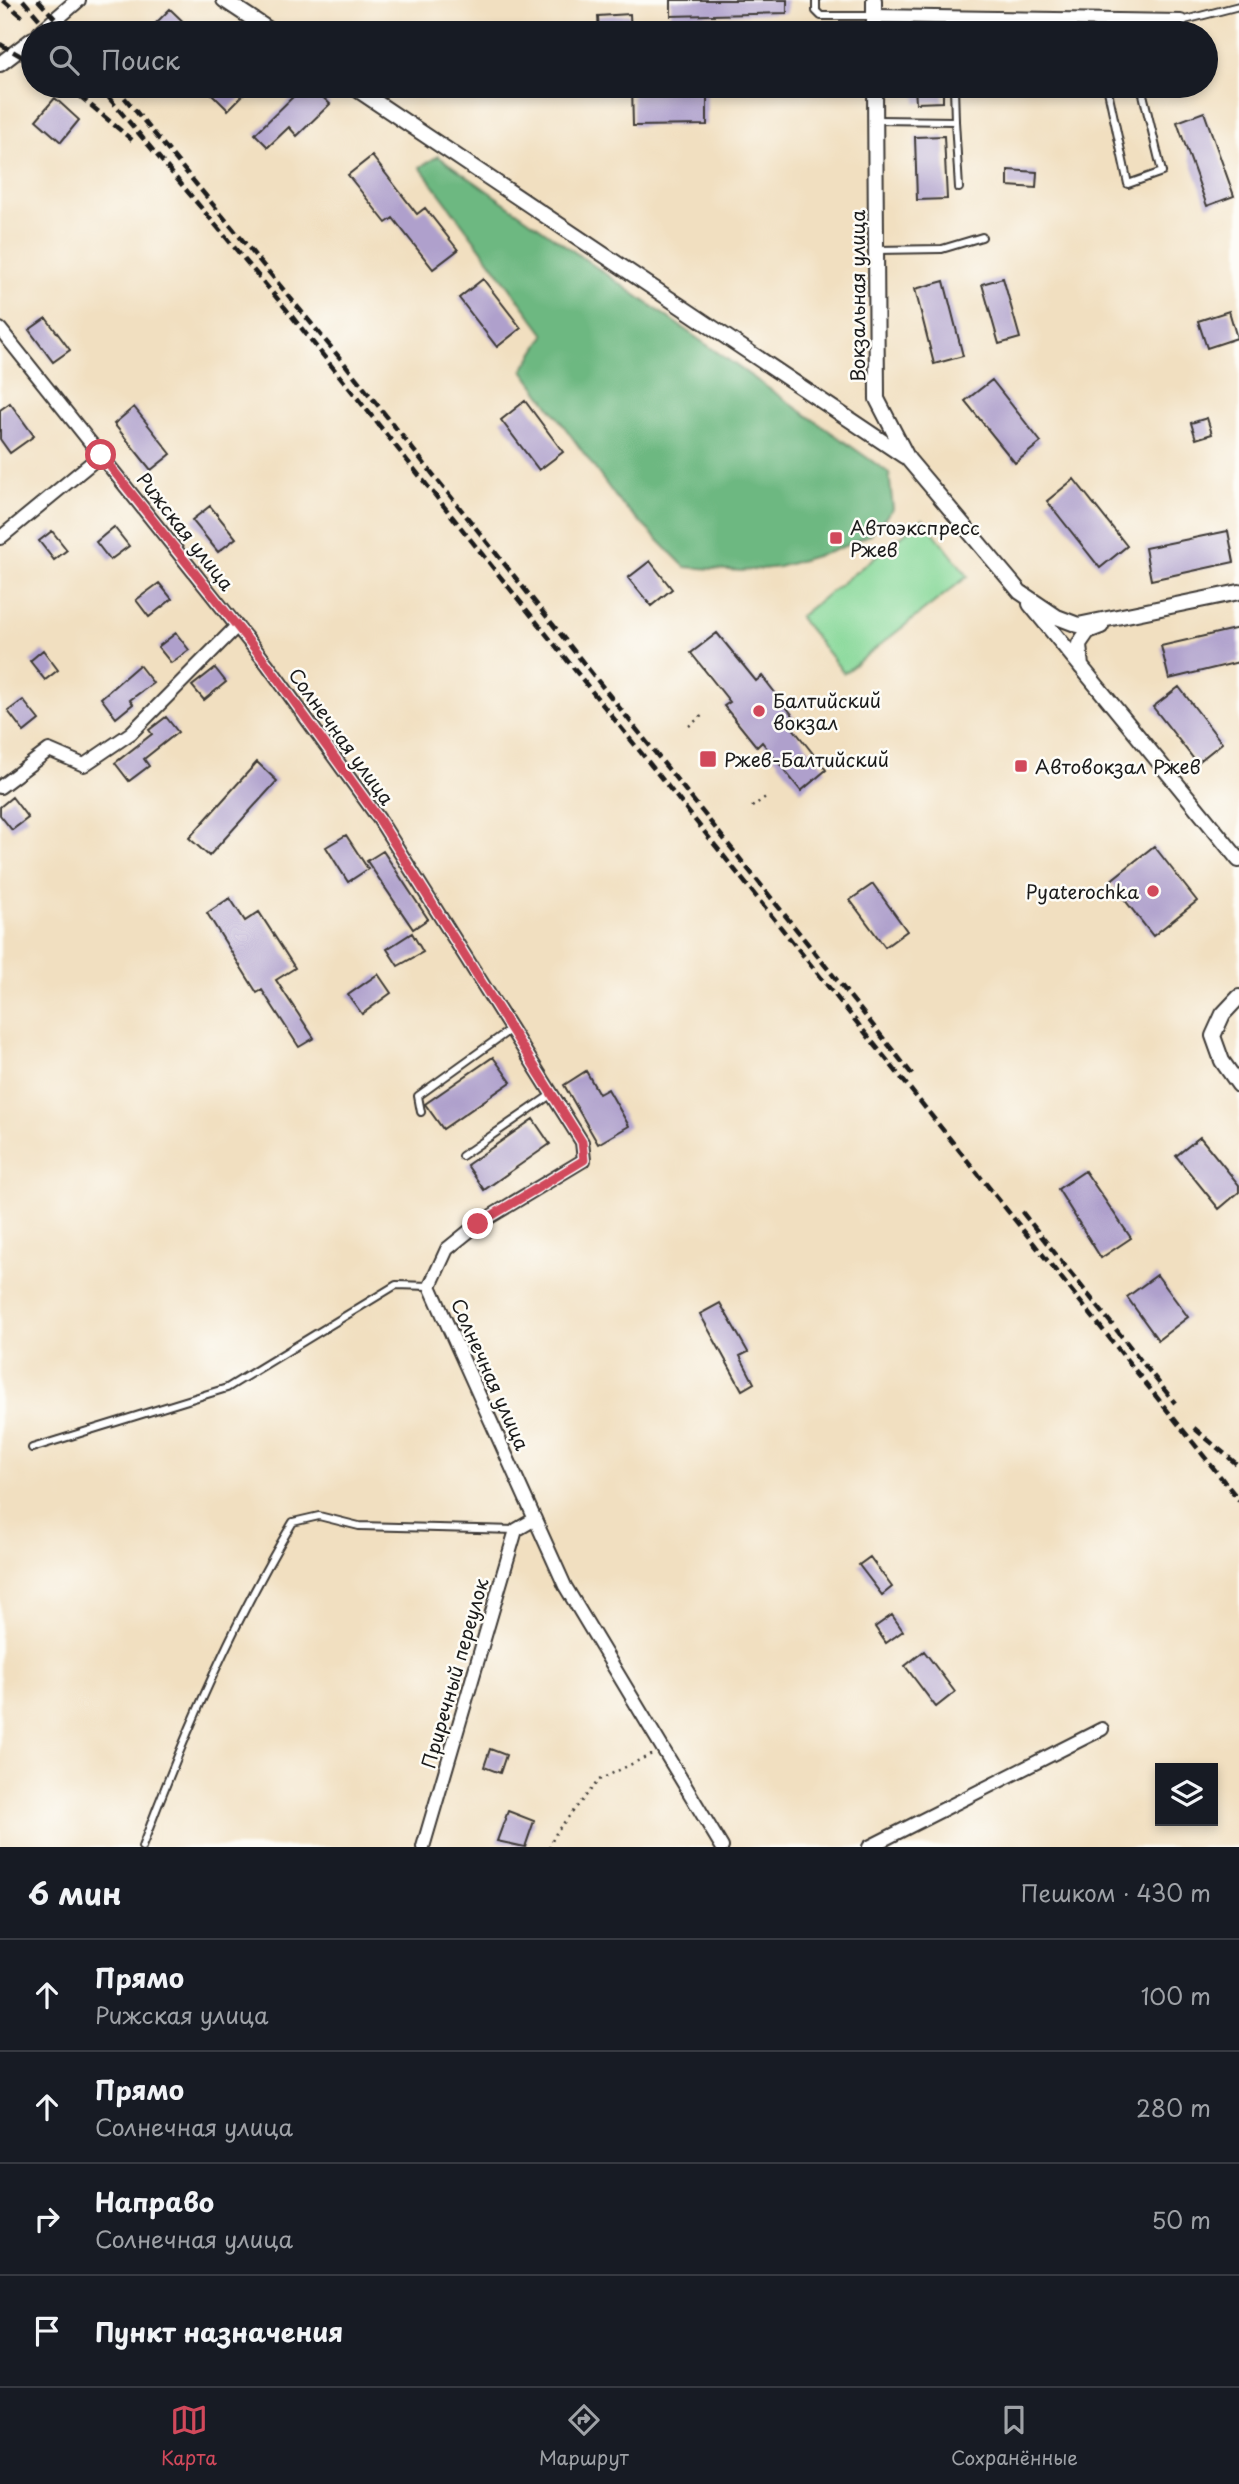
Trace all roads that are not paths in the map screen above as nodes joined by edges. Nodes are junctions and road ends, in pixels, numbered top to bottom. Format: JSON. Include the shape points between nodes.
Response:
{"nodes":[{"id":1,"x":78,"y":0,"type":"edge"},
{"id":2,"x":224,"y":0,"type":"edge"},
{"id":3,"x":816,"y":0,"type":"edge"},
{"id":4,"x":874,"y":0,"type":"edge"},
{"id":5,"x":1239,"y":6,"type":"edge"},
{"id":6,"x":874,"y":16,"type":"junction"},
{"id":7,"x":1125,"y":20,"type":"joint"},
{"id":8,"x":54,"y":21,"type":"edge"},
{"id":9,"x":256,"y":21,"type":"edge"},
{"id":10,"x":874,"y":21,"type":"edge"},
{"id":11,"x":1181,"y":21,"type":"joint"},
{"id":12,"x":21,"y":47,"type":"edge"},
{"id":13,"x":0,"y":64,"type":"edge"},
{"id":14,"x":370,"y":98,"type":"edge"},
{"id":15,"x":875,"y":98,"type":"edge"},
{"id":16,"x":954,"y":98,"type":"edge"},
{"id":17,"x":1110,"y":98,"type":"edge"},
{"id":18,"x":1144,"y":98,"type":"edge"},
{"id":19,"x":875,"y":120,"type":"junction"},
{"id":20,"x":955,"y":121,"type":"junction"},
{"id":21,"x":959,"y":187,"type":"dead end"},
{"id":22,"x":982,"y":237,"type":"dead end"},
{"id":23,"x":876,"y":250,"type":"junction"},
{"id":24,"x":2,"y":334,"type":"edge"},
{"id":25,"x":101,"y":455,"type":"junction"},
{"id":26,"x":908,"y":459,"type":"junction"},
{"id":27,"x":0,"y":538,"type":"edge"},
{"id":28,"x":1020,"y":592,"type":"junction"},
{"id":29,"x":1239,"y":592,"type":"edge"},
{"id":30,"x":1128,"y":615,"type":"junction"},
{"id":31,"x":237,"y":626,"type":"junction"},
{"id":32,"x":1081,"y":667,"type":"junction"},
{"id":33,"x":0,"y":787,"type":"edge"},
{"id":34,"x":1239,"y":860,"type":"edge"},
{"id":35,"x":1239,"y":997,"type":"edge"},
{"id":36,"x":511,"y":1029,"type":"junction"},
{"id":37,"x":1239,"y":1085,"type":"edge"},
{"id":38,"x":552,"y":1094,"type":"junction"},
{"id":39,"x":421,"y":1112,"type":"dead end"},
{"id":40,"x":462,"y":1156,"type":"dead end"},
{"id":41,"x":430,"y":1286,"type":"junction"},
{"id":42,"x":32,"y":1448,"type":"dead end"},
{"id":43,"x":535,"y":1519,"type":"junction"},
{"id":44,"x":516,"y":1530,"type":"junction"},
{"id":45,"x":1102,"y":1729,"type":"dead end"},
{"id":46,"x":142,"y":1847,"type":"edge"},
{"id":47,"x":423,"y":1847,"type":"edge"},
{"id":48,"x":722,"y":1847,"type":"edge"},
{"id":49,"x":869,"y":1847,"type":"edge"}],
"edges":[{"from":1,"to":8,"type":"street"},
{"from":2,"to":9,"type":"street"},
{"from":3,"to":6,"type":"lane","via":[[821,16]]},
{"from":4,"to":6,"type":"street"},
{"from":5,"to":11,"type":"lane"},
{"from":6,"to":7,"type":"street"},
{"from":6,"to":10,"type":"street"},
{"from":7,"to":11,"type":"street"},
{"from":12,"to":13,"type":"street"},
{"from":14,"to":26,"type":"street"},
{"from":15,"to":19,"type":"street","name":"Вокзальная улица"},
{"from":16,"to":20,"type":"lane"},
{"from":17,"to":18,"type":"lane","via":[[1128,184],[1162,172]]},
{"from":19,"to":20,"type":"lane"},
{"from":19,"to":23,"type":"street","name":"Вокзальная улица"},
{"from":20,"to":21,"type":"lane"},
{"from":22,"to":23,"type":"lane","via":[[942,249]]},
{"from":23,"to":26,"type":"street","name":"Вокзальная улица","via":[[877,399]]},
{"from":24,"to":25,"type":"street","name":"Рижская улица"},
{"from":25,"to":27,"type":"street"},
{"from":25,"to":31,"type":"street","name":"Рижская улица"},
{"from":26,"to":28,"type":"street","name":"Вокзальная улица"},
{"from":28,"to":30,"type":"street","name":"Вокзальная улица","via":[[1078,625]]},
{"from":28,"to":32,"type":"street"},
{"from":29,"to":30,"type":"street"},
{"from":30,"to":32,"type":"street","via":[[1083,636],[1078,652]]},
{"from":31,"to":33,"type":"street","via":[[131,733],[84,765],[49,750]]},
{"from":31,"to":36,"type":"street","name":"Солнечная улица","via":[[379,819]]},
{"from":32,"to":34,"type":"street"},
{"from":35,"to":37,"type":"street","via":[[1223,1014],[1213,1036],[1222,1061]]},
{"from":36,"to":38,"type":"street","name":"Солнечная улица"},
{"from":36,"to":39,"type":"lane","via":[[418,1096]]},
{"from":38,"to":40,"type":"lane"},
{"from":38,"to":41,"type":"street","name":"Солнечная улица","via":[[582,1142],[584,1160],[478,1224],[447,1249]]},
{"from":41,"to":42,"type":"lane","via":[[396,1285],[227,1388]]},
{"from":41,"to":43,"type":"street","name":"Солнечная улица"},
{"from":43,"to":44,"type":"street"},
{"from":43,"to":48,"type":"street","name":"Солнечная улица","via":[[565,1586]]},
{"from":44,"to":46,"type":"lane","via":[[359,1526],[320,1516],[293,1522],[179,1749]]},
{"from":44,"to":47,"type":"street","name":"Приречный переулок"},
{"from":45,"to":49,"type":"street"}]}
